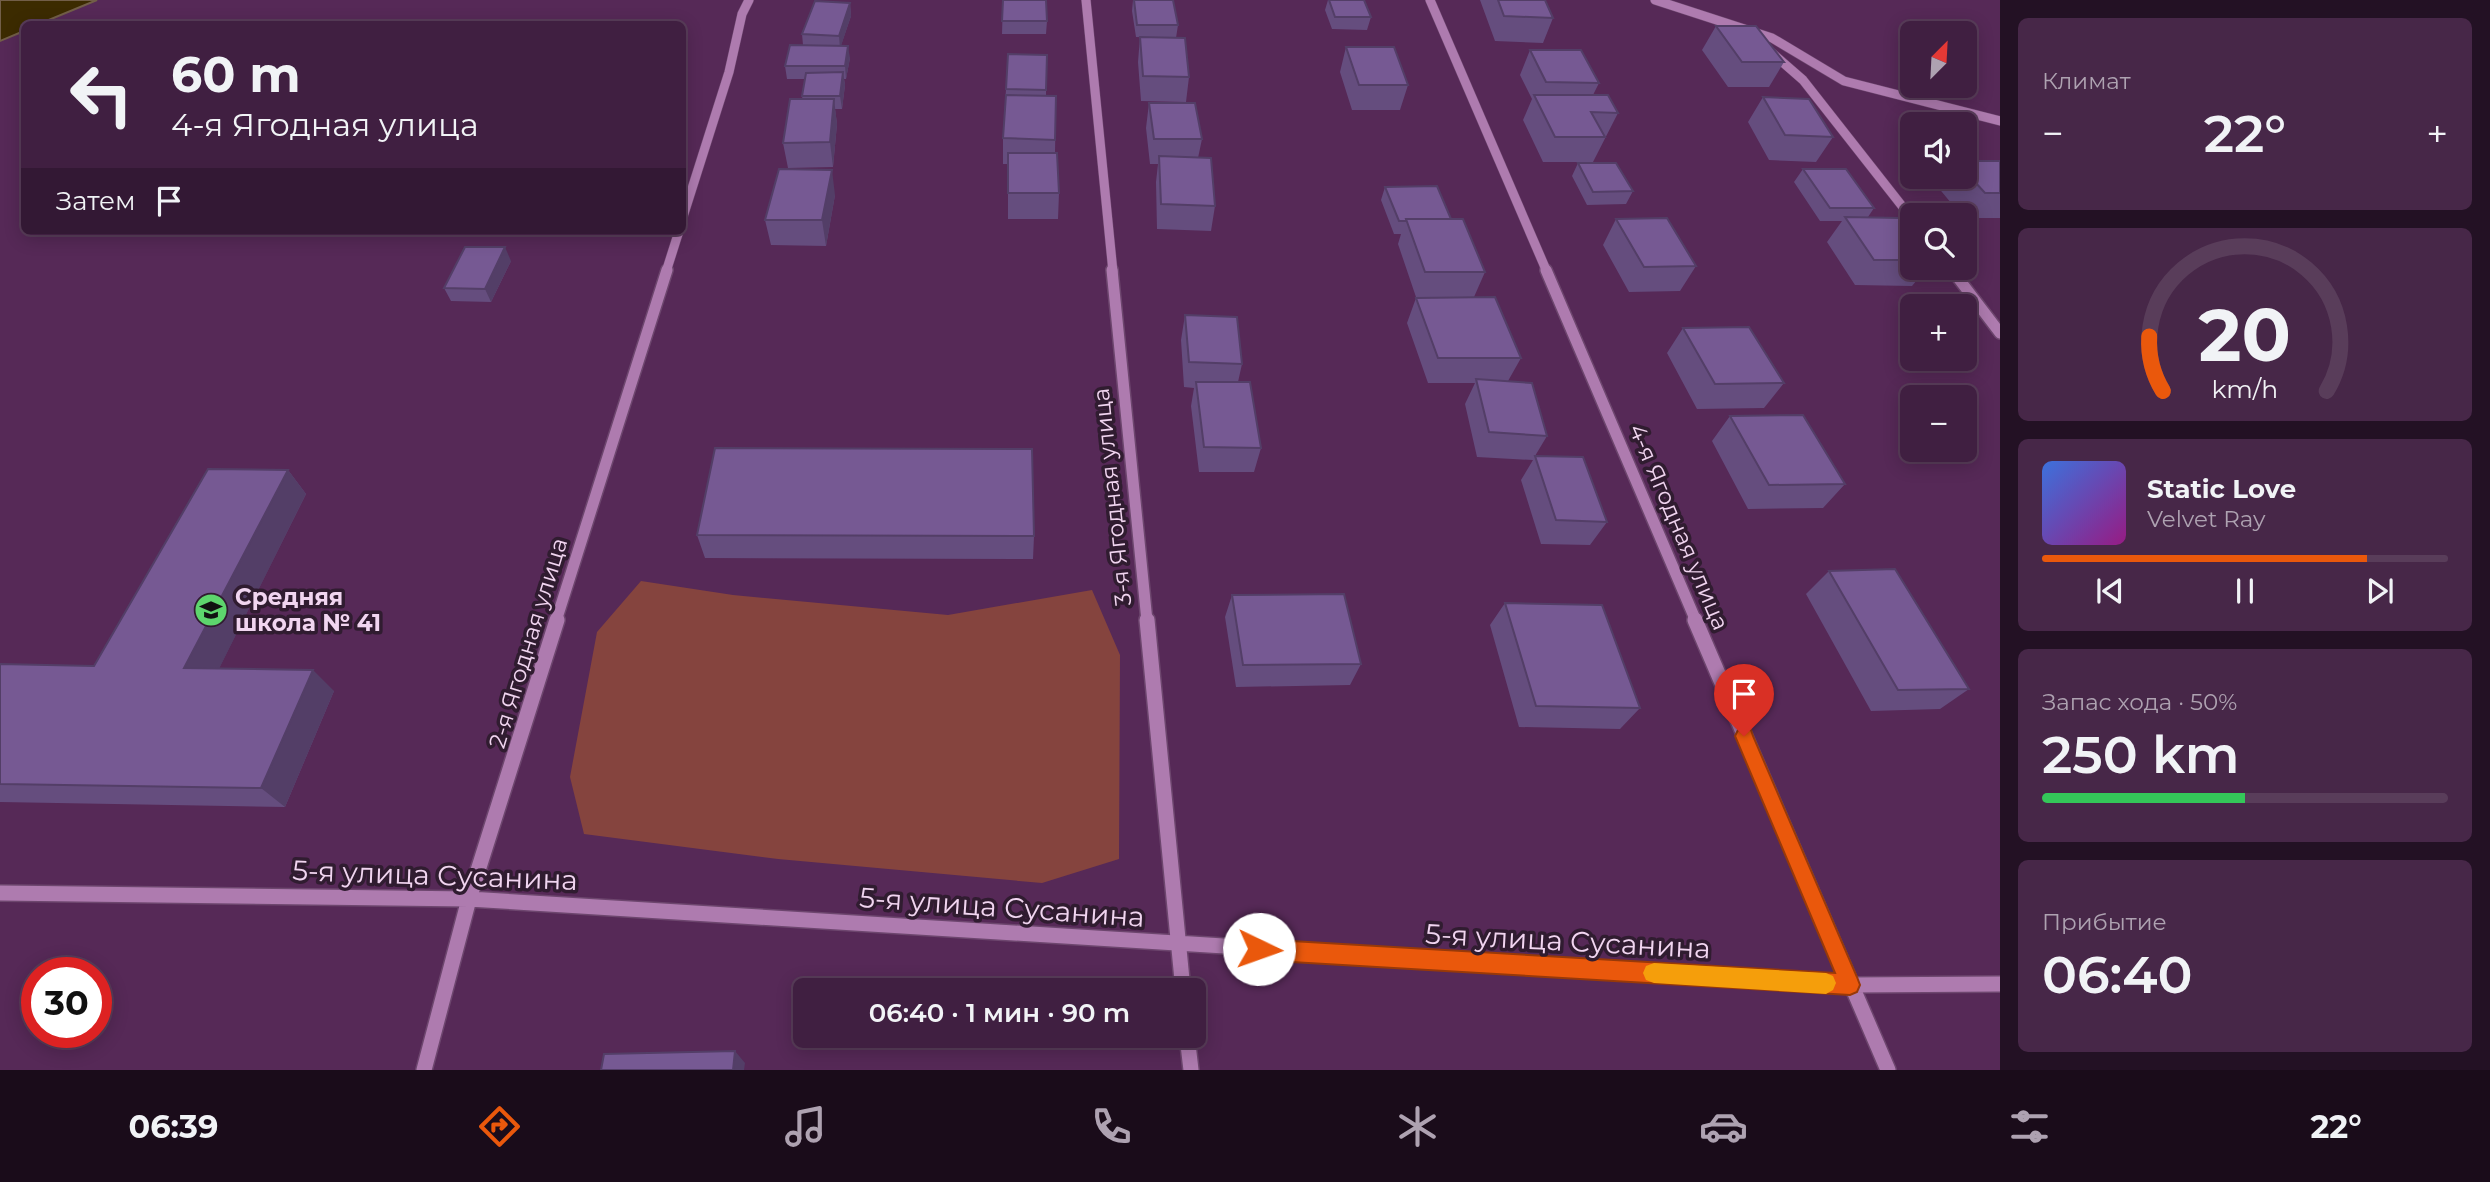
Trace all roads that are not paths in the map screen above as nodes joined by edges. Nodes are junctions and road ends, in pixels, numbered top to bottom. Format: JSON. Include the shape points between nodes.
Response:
{"nodes":[{"id":1,"x":749,"y":0,"type":"edge"},
{"id":2,"x":1086,"y":0,"type":"edge"},
{"id":3,"x":1430,"y":0,"type":"edge"},
{"id":4,"x":1655,"y":0,"type":"edge"},
{"id":5,"x":1740,"y":26,"type":"junction"},
{"id":6,"x":2000,"y":121,"type":"edge"},
{"id":7,"x":1900,"y":203,"type":"edge"},
{"id":8,"x":686,"y":207,"type":"edge"},
{"id":9,"x":678,"y":235,"type":"edge"},
{"id":10,"x":1959,"y":280,"type":"edge"},
{"id":11,"x":2000,"y":332,"type":"edge"},
{"id":12,"x":0,"y":892,"type":"edge"},
{"id":13,"x":469,"y":899,"type":"junction"},
{"id":14,"x":1178,"y":944,"type":"junction"},
{"id":15,"x":1182,"y":978,"type":"edge"},
{"id":16,"x":2000,"y":984,"type":"edge"},
{"id":17,"x":1850,"y":985,"type":"junction"},
{"id":18,"x":1188,"y":1048,"type":"edge"},
{"id":19,"x":424,"y":1070,"type":"edge"},
{"id":20,"x":1191,"y":1070,"type":"edge"},
{"id":21,"x":1888,"y":1070,"type":"edge"}],
"edges":[{"from":1,"to":8,"type":"street"},
{"from":2,"to":14,"type":"street","name":"3-я Ягодная улица"},
{"from":3,"to":17,"type":"street","name":"4-я Ягодная улица"},
{"from":4,"to":5,"type":"street"},
{"from":5,"to":6,"type":"street","via":[[1772,38],[1844,81]]},
{"from":5,"to":7,"type":"street","via":[[1803,80]]},
{"from":9,"to":13,"type":"street","name":"2-я Ягодная улица"},
{"from":10,"to":11,"type":"street"},
{"from":12,"to":13,"type":"street","name":"5-я улица Сусанина"},
{"from":13,"to":14,"type":"street","name":"5-я улица Сусанина"},
{"from":13,"to":19,"type":"street","name":"2-я Ягодная улица"},
{"from":14,"to":15,"type":"street","name":"3-я Ягодная улица"},
{"from":14,"to":17,"type":"street","name":"5-я улица Сусанина"},
{"from":16,"to":17,"type":"street","name":"5-я улица Сусанина"},
{"from":17,"to":21,"type":"street","name":"4-я Ягодная улица"},
{"from":18,"to":20,"type":"street"}]}
